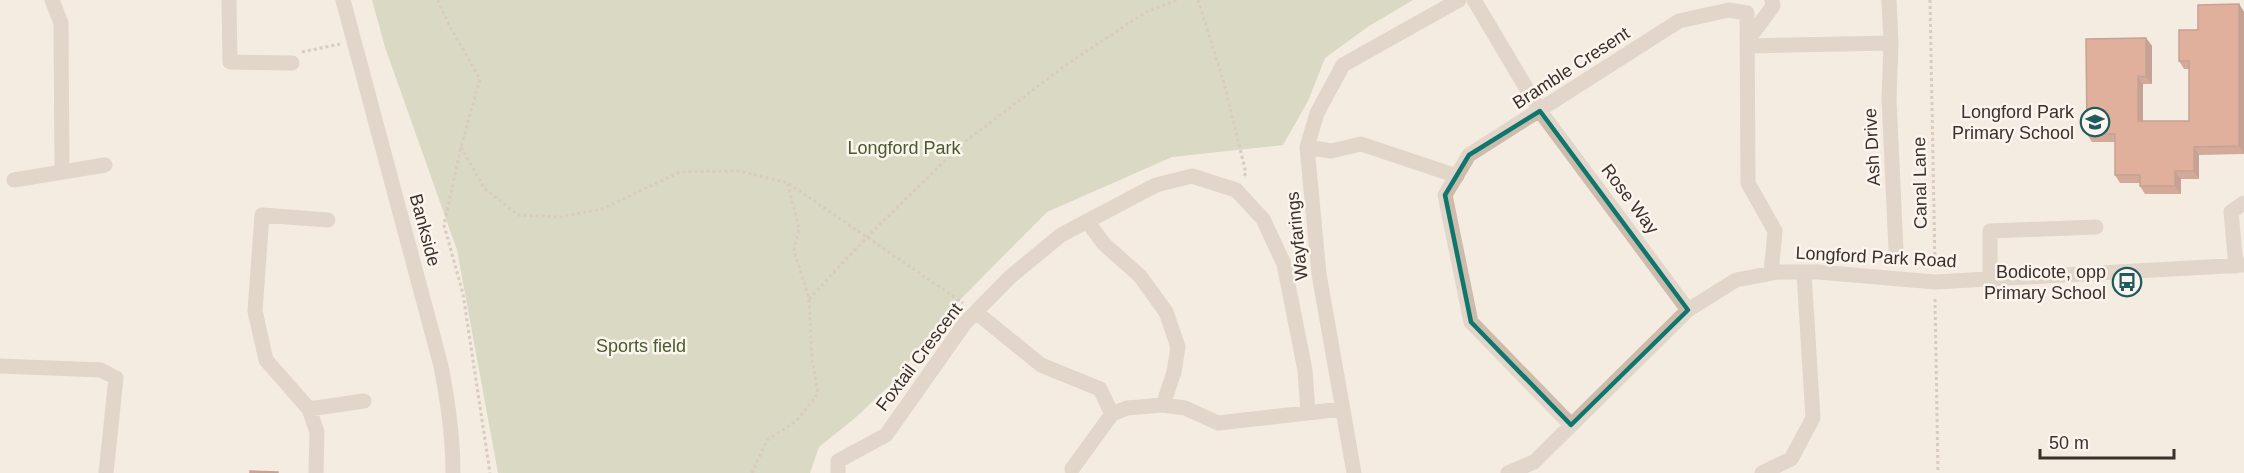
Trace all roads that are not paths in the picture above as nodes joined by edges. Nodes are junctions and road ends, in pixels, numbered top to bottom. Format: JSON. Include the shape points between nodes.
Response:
{"nodes":[{"id":1,"x":52,"y":0,"type":"edge"},
{"id":2,"x":229,"y":0,"type":"edge"},
{"id":3,"x":343,"y":0,"type":"edge"},
{"id":4,"x":1459,"y":0,"type":"edge"},
{"id":5,"x":1474,"y":0,"type":"edge"},
{"id":6,"x":1772,"y":0,"type":"edge"},
{"id":7,"x":1888,"y":0,"type":"edge"},
{"id":8,"x":1747,"y":43,"type":"junction"},
{"id":9,"x":1891,"y":43,"type":"junction"},
{"id":10,"x":292,"y":63,"type":"road end"},
{"id":11,"x":1540,"y":111,"type":"junction"},
{"id":12,"x":1307,"y":147,"type":"junction"},
{"id":13,"x":105,"y":165,"type":"dead end"},
{"id":14,"x":62,"y":171,"type":"junction"},
{"id":15,"x":1456,"y":176,"type":"junction"},
{"id":16,"x":14,"y":180,"type":"dead end"},
{"id":17,"x":2244,"y":203,"type":"edge"},
{"id":18,"x":328,"y":220,"type":"dead end"},
{"id":19,"x":1087,"y":221,"type":"junction"},
{"id":20,"x":2096,"y":227,"type":"dead end"},
{"id":21,"x":2239,"y":241,"type":"edge"},
{"id":22,"x":1896,"y":250,"type":"dead end"},
{"id":23,"x":2240,"y":266,"type":"edge"},
{"id":24,"x":1771,"y":273,"type":"junction"},
{"id":25,"x":1804,"y":273,"type":"junction"},
{"id":26,"x":1990,"y":279,"type":"junction"},
{"id":27,"x":1688,"y":310,"type":"junction"},
{"id":28,"x":977,"y":313,"type":"junction"},
{"id":29,"x":0,"y":366,"type":"edge"},
{"id":30,"x":364,"y":401,"type":"dead end"},
{"id":31,"x":1162,"y":405,"type":"junction"},
{"id":32,"x":309,"y":409,"type":"junction"},
{"id":33,"x":1342,"y":409,"type":"junction"},
{"id":34,"x":1308,"y":413,"type":"junction"},
{"id":35,"x":1112,"y":414,"type":"junction"},
{"id":36,"x":1571,"y":425,"type":"junction"},
{"id":37,"x":1536,"y":467,"type":"edge"},
{"id":38,"x":1071,"y":472,"type":"edge"},
{"id":39,"x":106,"y":473,"type":"edge"},
{"id":40,"x":316,"y":473,"type":"edge"},
{"id":41,"x":453,"y":473,"type":"edge"},
{"id":42,"x":838,"y":473,"type":"edge"},
{"id":43,"x":1354,"y":473,"type":"edge"},
{"id":44,"x":1508,"y":473,"type":"edge"},
{"id":45,"x":1762,"y":473,"type":"edge"}],
"edges":[{"from":1,"to":14,"type":"street","via":[[61,23]]},
{"from":2,"to":10,"type":"street","via":[[230,62]]},
{"from":3,"to":41,"type":"street","name":"Bankside","via":[[441,366]]},
{"from":4,"to":12,"type":"street","via":[[1343,64],[1317,113]]},
{"from":5,"to":11,"type":"street","name":"Rose Way"},
{"from":6,"to":8,"type":"street","via":[[1773,6]]},
{"from":7,"to":9,"type":"street","name":"Ash Drive"},
{"from":8,"to":9,"type":"street"},
{"from":8,"to":11,"type":"street","name":"Bramble Cresent","via":[[1747,13],[1729,10],[1679,21]]},
{"from":8,"to":24,"type":"street","name":"Bramble Cresent","via":[[1748,183],[1775,231]]},
{"from":9,"to":22,"type":"street","name":"Ash Drive","via":[[1889,99]]},
{"from":11,"to":15,"type":"street","name":"Bramble Cresent","via":[[1469,156]]},
{"from":11,"to":27,"type":"street","name":"Rose Way"},
{"from":12,"to":15,"type":"street","via":[[1331,152],[1361,144]]},
{"from":12,"to":33,"type":"street","name":"Wayfarings","via":[[1319,274]]},
{"from":13,"to":14,"type":"street"},
{"from":14,"to":16,"type":"street"},
{"from":15,"to":36,"type":"street","name":"Bramble Cresent","via":[[1445,195],[1471,322]]},
{"from":17,"to":21,"type":"street","via":[[2231,212]]},
{"from":18,"to":32,"type":"street","via":[[262,215],[255,311],[266,360]]},
{"from":19,"to":28,"type":"street","name":"Foxtail Crescent","via":[[1060,235],[1010,277]]},
{"from":19,"to":31,"type":"street","via":[[1104,244],[1140,276],[1166,312],[1178,347]]},
{"from":19,"to":34,"type":"street","name":"Foxtail Crescent","via":[[1156,185],[1192,176],[1236,190],[1263,219],[1284,264],[1305,370]]},
{"from":20,"to":26,"type":"street","via":[[1990,231]]},
{"from":21,"to":23,"type":"street"},
{"from":23,"to":26,"type":"street","name":"Longford Park Road"},
{"from":24,"to":25,"type":"street","name":"Longford Park Road"},
{"from":24,"to":27,"type":"street","name":"Longford Park Road","via":[[1736,280]]},
{"from":25,"to":26,"type":"street","name":"Longford Park Road","via":[[1935,282]]},
{"from":25,"to":45,"type":"street","via":[[1813,418],[1791,459]]},
{"from":27,"to":36,"type":"street","name":"Longford Park Road"},
{"from":28,"to":35,"type":"street","via":[[1041,365],[1100,389]]},
{"from":28,"to":42,"type":"street","name":"Foxtail Crescent","via":[[965,323],[886,435],[838,461]]},
{"from":29,"to":39,"type":"street","via":[[101,370],[116,378]]},
{"from":30,"to":32,"type":"street"},
{"from":31,"to":34,"type":"street","via":[[1185,408],[1218,423]]},
{"from":31,"to":35,"type":"street","via":[[1127,408]]},
{"from":32,"to":40,"type":"street","via":[[317,432]]},
{"from":33,"to":34,"type":"street"},
{"from":33,"to":43,"type":"street","name":"Wayfarings"},
{"from":35,"to":38,"type":"street"},
{"from":36,"to":37,"type":"street","name":"Longford Park Road"},
{"from":37,"to":44,"type":"street","name":"Longford Park Road"}]}
